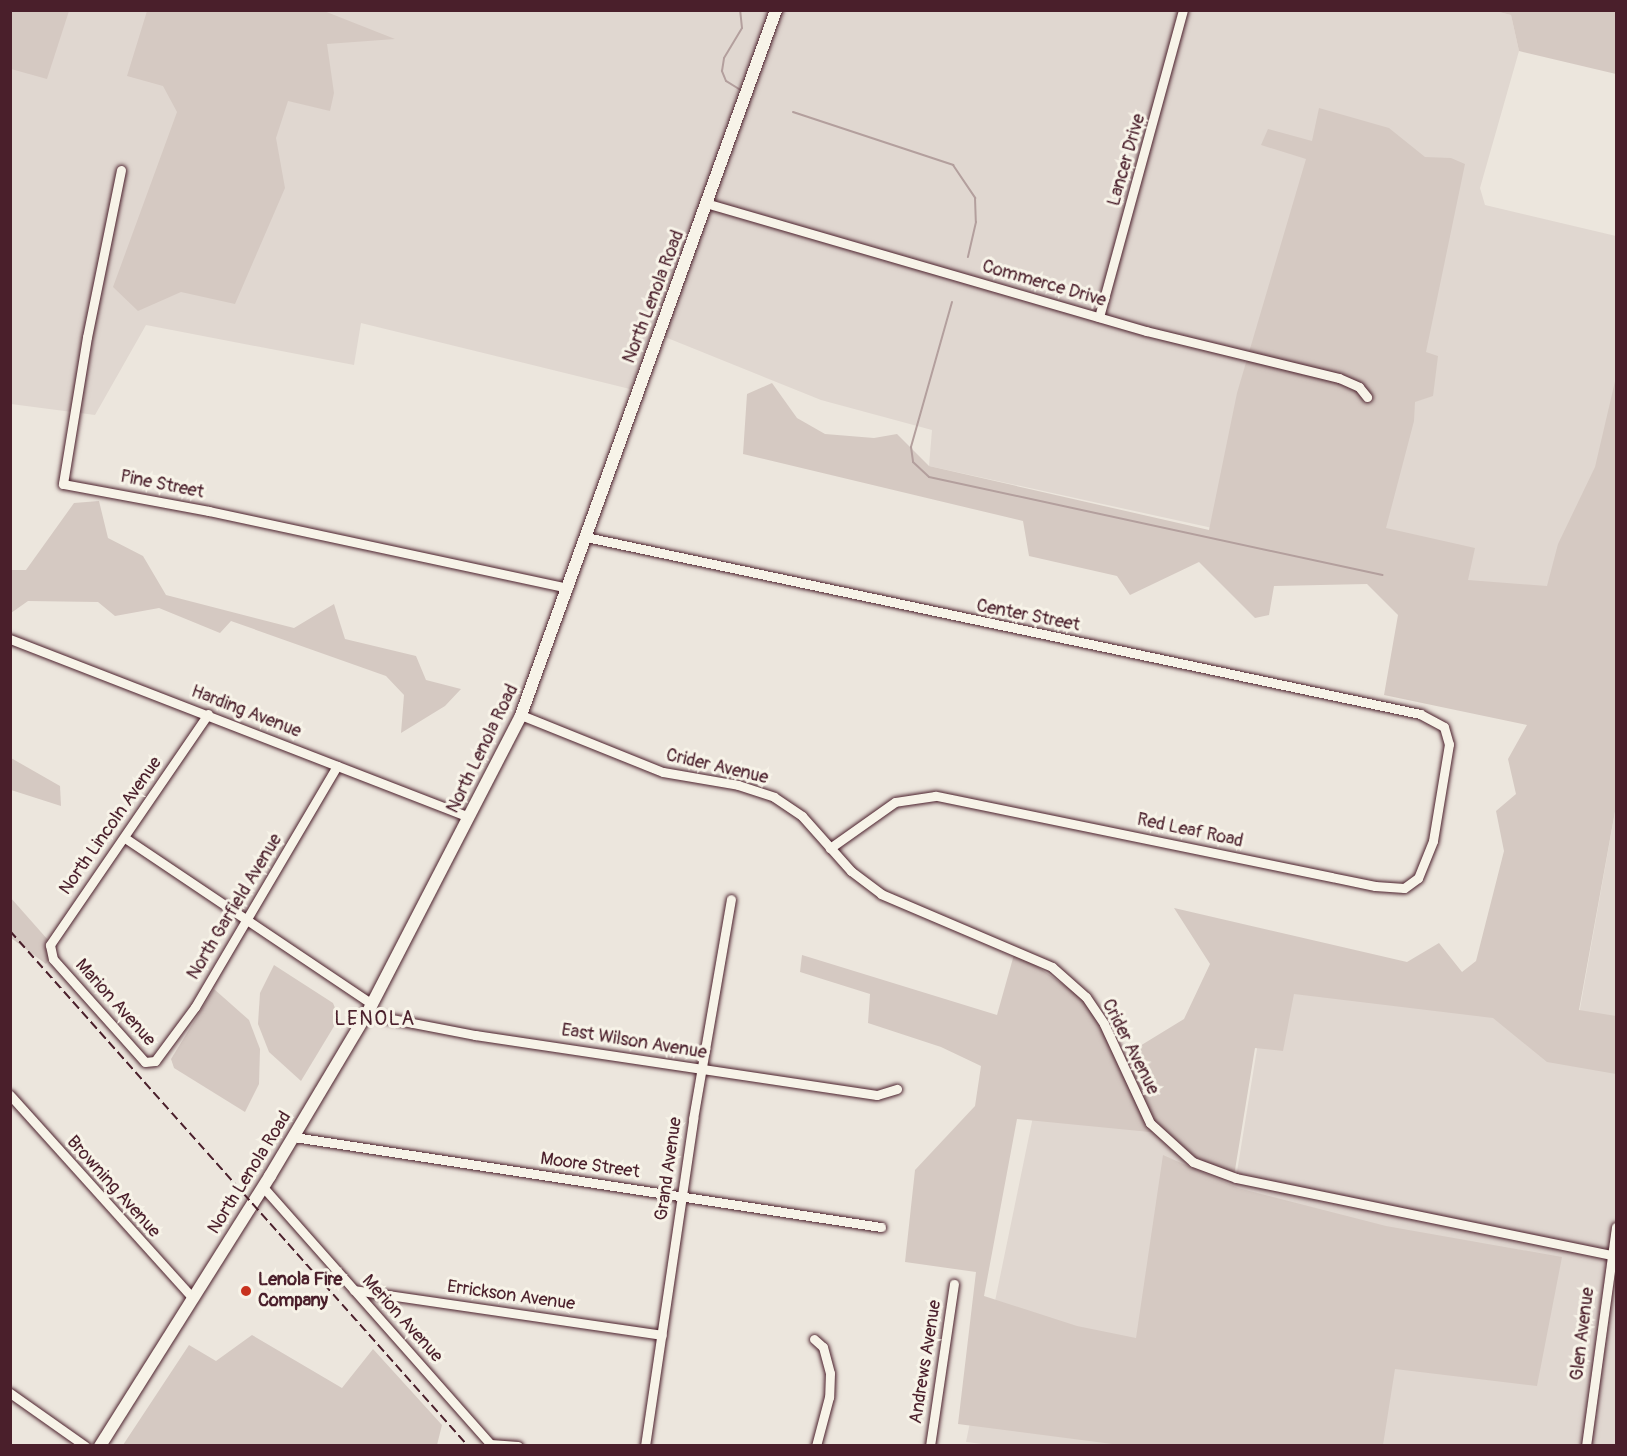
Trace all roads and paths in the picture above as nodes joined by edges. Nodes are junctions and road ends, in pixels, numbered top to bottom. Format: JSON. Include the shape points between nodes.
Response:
{"nodes":[{"id":1,"x":776,"y":10,"type":"edge"},
{"id":2,"x":1183,"y":10,"type":"edge"},
{"id":3,"x":122,"y":170,"type":"dead end"},
{"id":4,"x":709,"y":204,"type":"junction"},
{"id":5,"x":1099,"y":317,"type":"junction"},
{"id":6,"x":1367,"y":397,"type":"dead end"},
{"id":7,"x":586,"y":537,"type":"junction"},
{"id":8,"x":568,"y":588,"type":"junction"},
{"id":9,"x":10,"y":639,"type":"edge"},
{"id":10,"x":208,"y":714,"type":"junction"},
{"id":11,"x":521,"y":715,"type":"junction"},
{"id":12,"x":1449,"y":744,"type":"joint"},
{"id":13,"x":337,"y":766,"type":"junction"},
{"id":14,"x":469,"y":817,"type":"junction"},
{"id":15,"x":125,"y":838,"type":"junction"},
{"id":16,"x":830,"y":848,"type":"junction"},
{"id":17,"x":731,"y":899,"type":"dead end"},
{"id":18,"x":246,"y":918,"type":"junction"},
{"id":19,"x":53,"y":959,"type":"joint"},
{"id":20,"x":369,"y":1009,"type":"junction"},
{"id":21,"x":155,"y":1061,"type":"joint"},
{"id":22,"x":703,"y":1069,"type":"junction"},
{"id":23,"x":897,"y":1089,"type":"dead end"},
{"id":24,"x":10,"y":1095,"type":"edge"},
{"id":25,"x":294,"y":1137,"type":"junction"},
{"id":26,"x":263,"y":1187,"type":"junction"},
{"id":27,"x":682,"y":1196,"type":"junction"},
{"id":28,"x":881,"y":1227,"type":"dead end"},
{"id":29,"x":1617,"y":1227,"type":"edge"},
{"id":30,"x":1611,"y":1255,"type":"junction"},
{"id":31,"x":954,"y":1284,"type":"dead end"},
{"id":32,"x":354,"y":1290,"type":"junction"},
{"id":33,"x":193,"y":1298,"type":"junction"},
{"id":34,"x":662,"y":1335,"type":"junction"},
{"id":35,"x":814,"y":1339,"type":"dead end"},
{"id":36,"x":10,"y":1393,"type":"edge"},
{"id":37,"x":491,"y":1444,"type":"edge"},
{"id":38,"x":85,"y":1446,"type":"edge"},
{"id":39,"x":100,"y":1446,"type":"edge"},
{"id":40,"x":518,"y":1446,"type":"edge"},
{"id":41,"x":645,"y":1446,"type":"edge"},
{"id":42,"x":816,"y":1446,"type":"edge"},
{"id":43,"x":930,"y":1446,"type":"edge"},
{"id":44,"x":1586,"y":1446,"type":"edge"}],
"edges":[{"from":1,"to":4,"type":"main road","name":"North Lenola Road"},
{"from":2,"to":5,"type":"street","name":"Lancer Drive"},
{"from":3,"to":8,"type":"street","name":"Pine Street","via":[[87,337],[63,484]]},
{"from":4,"to":5,"type":"street","name":"Commerce Drive"},
{"from":4,"to":7,"type":"main road","name":"North Lenola Road"},
{"from":5,"to":6,"type":"street","name":"Commerce Drive","via":[[1338,378],[1359,387]]},
{"from":7,"to":8,"type":"main road","name":"North Lenola Road"},
{"from":7,"to":12,"type":"street","name":"Center Street","via":[[958,619],[1383,705],[1436,721],[1444,727]]},
{"from":8,"to":11,"type":"main road","name":"North Lenola Road"},
{"from":9,"to":10,"type":"street","name":"Harding Avenue"},
{"from":10,"to":13,"type":"street","name":"Harding Avenue"},
{"from":10,"to":15,"type":"street","name":"North Lincoln Avenue"},
{"from":11,"to":14,"type":"main road","name":"North Lenola Road"},
{"from":11,"to":16,"type":"street","name":"Crider Avenue","via":[[663,772],[763,792],[793,809]]},
{"from":12,"to":16,"type":"street","name":"Red Leaf Road","via":[[1433,841],[1418,878],[1404,888],[1375,886],[935,796],[895,802]]},
{"from":13,"to":14,"type":"street","name":"Harding Avenue"},
{"from":13,"to":18,"type":"street","name":"North Garfield Avenue"},
{"from":14,"to":20,"type":"main road","name":"North Lenola Road"},
{"from":15,"to":18,"type":"street"},
{"from":15,"to":19,"type":"street","name":"North Lincoln Avenue","via":[[54,937],[50,945]]},
{"from":16,"to":30,"type":"street","name":"Crider Avenue","via":[[860,879],[892,900],[1039,960],[1064,976],[1086,997],[1104,1024],[1150,1123],[1193,1162],[1236,1178]]},
{"from":17,"to":22,"type":"street","name":"Grand Avenue"},
{"from":18,"to":20,"type":"street"},
{"from":18,"to":21,"type":"street","name":"North Garfield Avenue","via":[[195,1007]]},
{"from":19,"to":21,"type":"street","name":"Marion Avenue","via":[[138,1057],[145,1062]]},
{"from":20,"to":22,"type":"street","name":"East Wilson Avenue"},
{"from":20,"to":25,"type":"main road","name":"North Lenola Road"},
{"from":22,"to":23,"type":"street","name":"East Wilson Avenue","via":[[877,1095]]},
{"from":22,"to":27,"type":"street","name":"Grand Avenue"},
{"from":24,"to":33,"type":"street","name":"Browning Avenue"},
{"from":25,"to":26,"type":"main road","name":"North Lenola Road"},
{"from":25,"to":27,"type":"street","name":"Moore Street"},
{"from":26,"to":32,"type":"street","name":"Merion Avenue"},
{"from":26,"to":33,"type":"main road","name":"North Lenola Road"},
{"from":27,"to":28,"type":"street","name":"Moore Street"},
{"from":27,"to":34,"type":"street","name":"Grand Avenue"},
{"from":29,"to":30,"type":"street","name":"Glen Avenue"},
{"from":30,"to":44,"type":"street","name":"Glen Avenue"},
{"from":31,"to":43,"type":"street","name":"Andrews Avenue"},
{"from":32,"to":34,"type":"street","name":"Errickson Avenue"},
{"from":32,"to":37,"type":"street","name":"Merion Avenue"},
{"from":33,"to":39,"type":"main road","name":"North Lenola Road"},
{"from":34,"to":41,"type":"street","name":"Grand Avenue"},
{"from":35,"to":42,"type":"street","via":[[823,1347],[830,1373],[829,1397]]},
{"from":36,"to":38,"type":"street"},
{"from":37,"to":40,"type":"street"}]}
